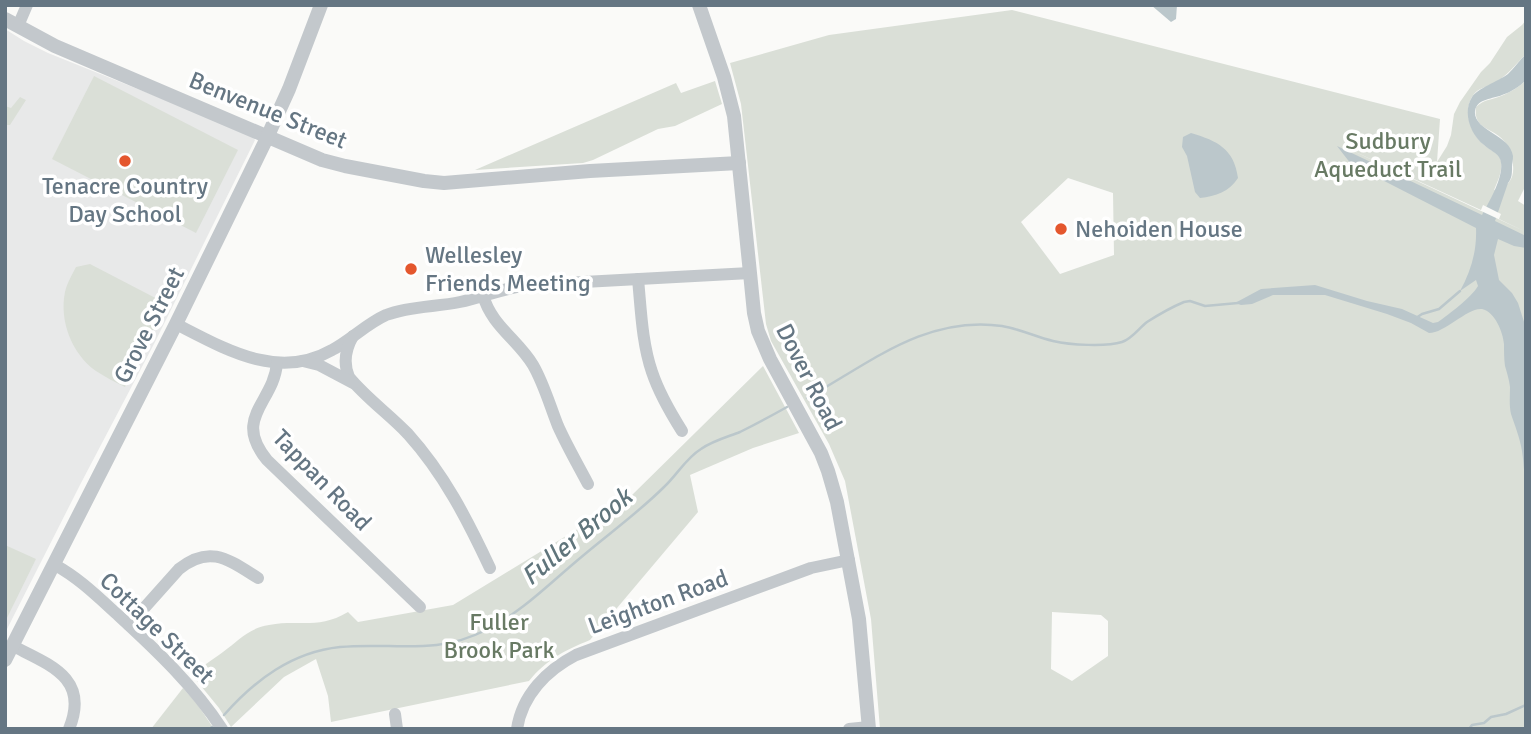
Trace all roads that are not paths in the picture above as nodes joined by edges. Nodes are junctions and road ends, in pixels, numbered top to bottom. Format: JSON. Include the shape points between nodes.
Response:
{"nodes":[{"id":1,"x":27,"y":5,"type":"edge"},
{"id":2,"x":321,"y":5,"type":"edge"},
{"id":3,"x":699,"y":5,"type":"edge"},
{"id":4,"x":11,"y":22,"type":"edge"},
{"id":5,"x":268,"y":136,"type":"junction"},
{"id":6,"x":738,"y":163,"type":"junction"},
{"id":7,"x":750,"y":274,"type":"junction"},
{"id":8,"x":638,"y":279,"type":"junction"},
{"id":9,"x":483,"y":295,"type":"junction"},
{"id":10,"x":176,"y":324,"type":"junction"},
{"id":11,"x":354,"y":335,"type":"junction"},
{"id":12,"x":299,"y":362,"type":"junction"},
{"id":13,"x":277,"y":363,"type":"junction"},
{"id":14,"x":354,"y":384,"type":"junction"},
{"id":15,"x":682,"y":431,"type":"dead end"},
{"id":16,"x":588,"y":484,"type":"dead end"},
{"id":17,"x":849,"y":560,"type":"junction"},
{"id":18,"x":55,"y":565,"type":"junction"},
{"id":19,"x":491,"y":568,"type":"dead end"},
{"id":20,"x":258,"y":578,"type":"dead end"},
{"id":21,"x":420,"y":607,"type":"dead end"},
{"id":22,"x":129,"y":625,"type":"junction"},
{"id":23,"x":13,"y":646,"type":"junction"},
{"id":24,"x":5,"y":660,"type":"edge"},
{"id":25,"x":395,"y":714,"type":"dead end"},
{"id":26,"x":869,"y":728,"type":"edge"},
{"id":27,"x":69,"y":729,"type":"edge"},
{"id":28,"x":222,"y":729,"type":"edge"},
{"id":29,"x":397,"y":729,"type":"edge"},
{"id":30,"x":517,"y":729,"type":"edge"},
{"id":31,"x":849,"y":729,"type":"edge"}],
"edges":[{"from":1,"to":4,"type":"street"},
{"from":2,"to":5,"type":"street","name":"Grove Street"},
{"from":3,"to":6,"type":"street","name":"Dover Road","via":[[730,98]]},
{"from":4,"to":5,"type":"street","name":"Benvenue Street","via":[[55,46]]},
{"from":5,"to":6,"type":"street","name":"Benvenue Street","via":[[329,162],[434,183]]},
{"from":5,"to":10,"type":"street","name":"Grove Street"},
{"from":6,"to":7,"type":"street","name":"Dover Road"},
{"from":7,"to":8,"type":"street"},
{"from":7,"to":17,"type":"street","name":"Dover Road","via":[[758,331],[825,462]]},
{"from":8,"to":9,"type":"street","via":[[528,285]]},
{"from":8,"to":15,"type":"street","via":[[651,370]]},
{"from":9,"to":11,"type":"street","via":[[395,312]]},
{"from":9,"to":16,"type":"street","via":[[494,319],[536,369]]},
{"from":10,"to":13,"type":"street","via":[[232,352]]},
{"from":10,"to":18,"type":"street","name":"Grove Street"},
{"from":11,"to":12,"type":"street","via":[[327,353]]},
{"from":11,"to":14,"type":"street","via":[[345,357]]},
{"from":12,"to":13,"type":"street"},
{"from":12,"to":14,"type":"street","via":[[312,362]]},
{"from":13,"to":21,"type":"street","name":"Tappan Road","via":[[254,421],[258,448]]},
{"from":14,"to":19,"type":"street","via":[[435,466]]},
{"from":17,"to":26,"type":"street","name":"Dover Road"},
{"from":17,"to":30,"type":"street","name":"Leighton Road","via":[[811,568],[576,655],[535,688]]},
{"from":18,"to":22,"type":"street","name":"Cottage Street","via":[[89,588]]},
{"from":18,"to":23,"type":"street","name":"Grove Street"},
{"from":20,"to":22,"type":"street","via":[[224,558],[196,559],[179,569]]},
{"from":22,"to":28,"type":"street","name":"Cottage Street","via":[[195,692]]},
{"from":23,"to":24,"type":"street","name":"Grove Street"},
{"from":23,"to":27,"type":"street","via":[[45,662],[69,682],[74,706]]},
{"from":25,"to":29,"type":"street"},
{"from":26,"to":31,"type":"street"}]}
